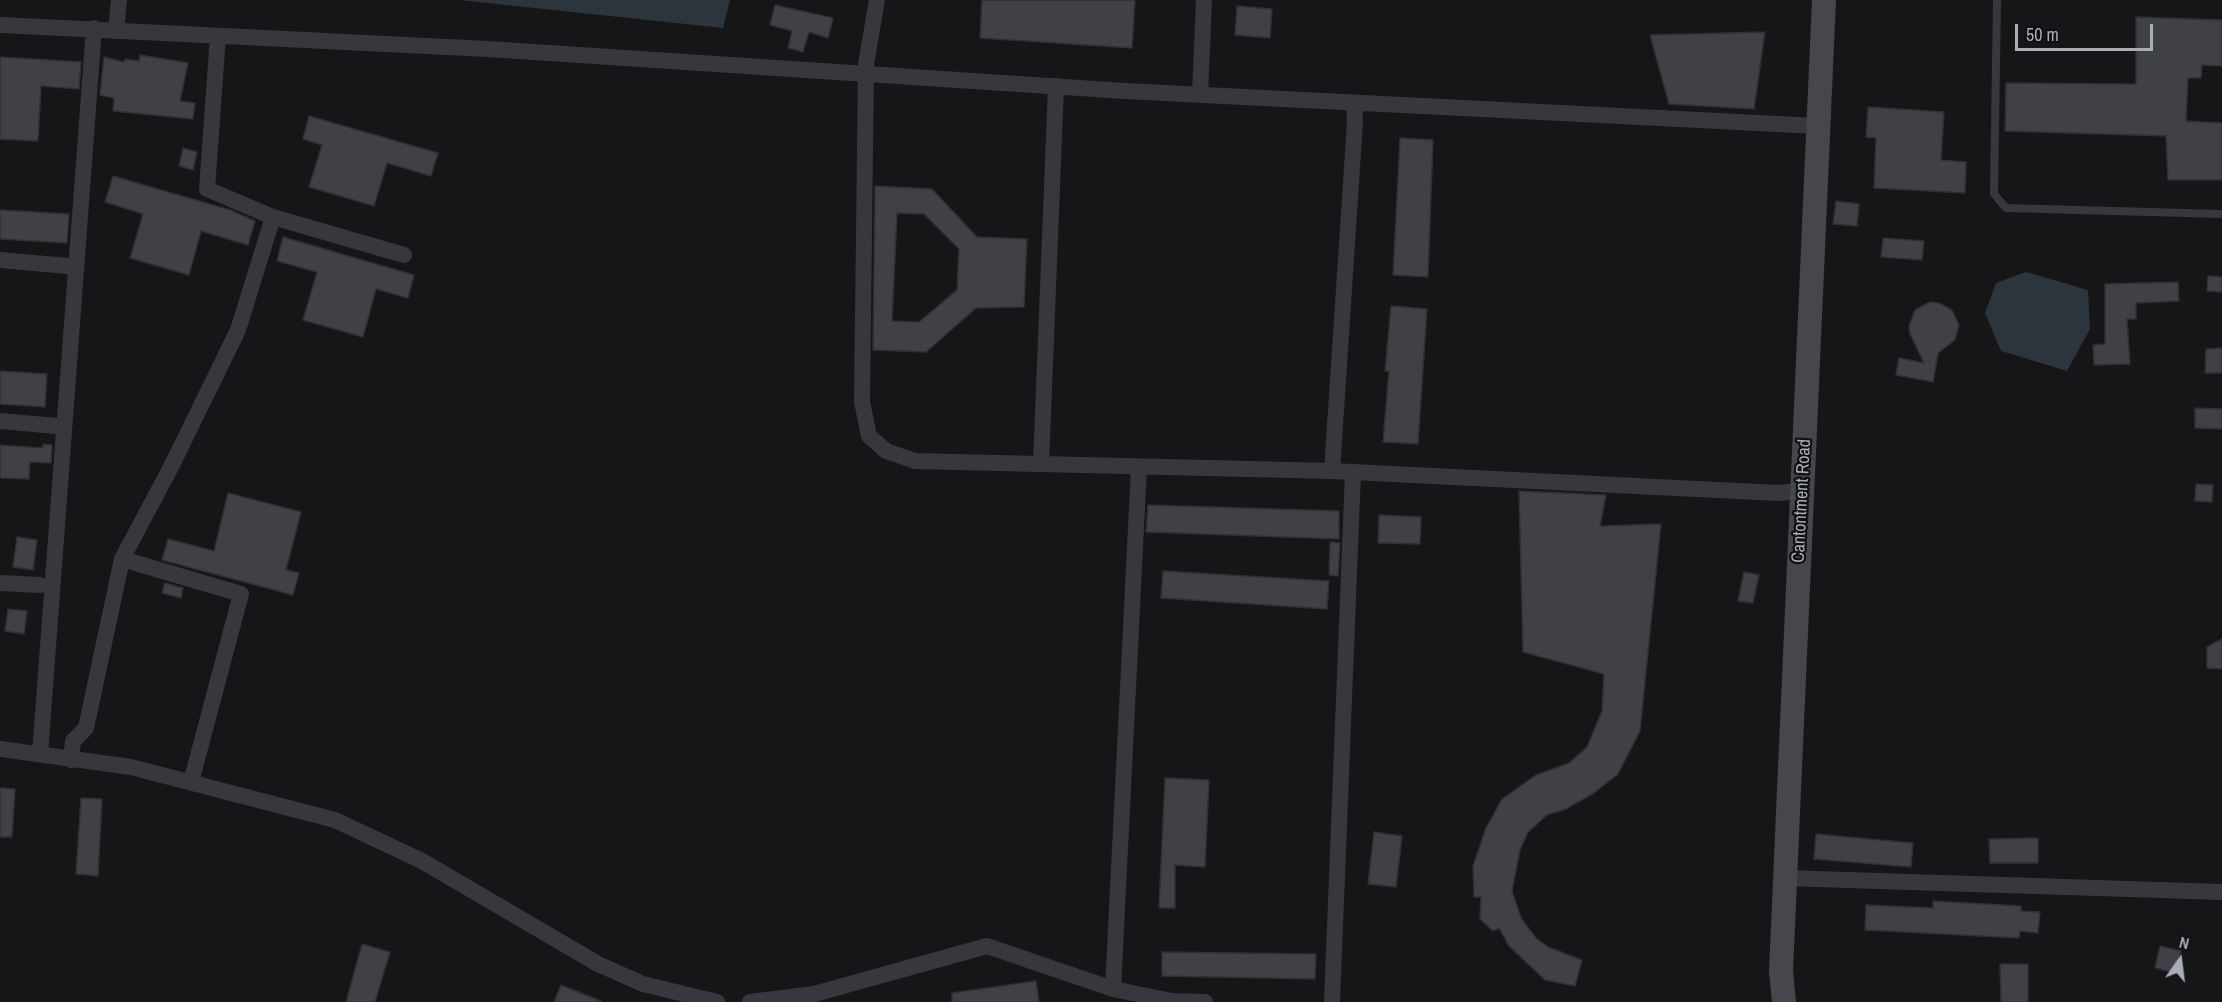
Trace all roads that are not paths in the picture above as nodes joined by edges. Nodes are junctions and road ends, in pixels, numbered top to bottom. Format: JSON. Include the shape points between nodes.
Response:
{"nodes":[{"id":1,"x":119,"y":0,"type":"edge"},
{"id":2,"x":878,"y":0,"type":"edge"},
{"id":3,"x":1204,"y":0,"type":"edge"},
{"id":4,"x":1824,"y":0,"type":"edge"},
{"id":5,"x":1997,"y":0,"type":"edge"},
{"id":6,"x":0,"y":25,"type":"edge"},
{"id":7,"x":94,"y":28,"type":"junction"},
{"id":8,"x":116,"y":31,"type":"junction"},
{"id":9,"x":218,"y":36,"type":"junction"},
{"id":10,"x":867,"y":74,"type":"junction"},
{"id":11,"x":1056,"y":86,"type":"junction"},
{"id":12,"x":1200,"y":95,"type":"junction"},
{"id":13,"x":1354,"y":103,"type":"junction"},
{"id":14,"x":1818,"y":126,"type":"junction"},
{"id":15,"x":2222,"y":214,"type":"edge"},
{"id":16,"x":273,"y":217,"type":"junction"},
{"id":17,"x":404,"y":255,"type":"dead end"},
{"id":18,"x":0,"y":260,"type":"edge"},
{"id":19,"x":68,"y":266,"type":"dead end"},
{"id":20,"x":0,"y":422,"type":"edge"},
{"id":21,"x":56,"y":426,"type":"dead end"},
{"id":22,"x":1041,"y":464,"type":"junction"},
{"id":23,"x":1139,"y":467,"type":"junction"},
{"id":24,"x":1332,"y":471,"type":"junction"},
{"id":25,"x":1353,"y":472,"type":"junction"},
{"id":26,"x":1802,"y":491,"type":"junction"},
{"id":27,"x":122,"y":559,"type":"junction"},
{"id":28,"x":0,"y":583,"type":"edge"},
{"id":29,"x":40,"y":585,"type":"dead end"},
{"id":30,"x":0,"y":749,"type":"edge"},
{"id":31,"x":40,"y":754,"type":"junction"},
{"id":32,"x":71,"y":760,"type":"junction"},
{"id":33,"x":191,"y":782,"type":"junction"},
{"id":34,"x":1785,"y":878,"type":"junction"},
{"id":35,"x":2222,"y":892,"type":"edge"},
{"id":36,"x":1113,"y":989,"type":"junction"},
{"id":37,"x":717,"y":1002,"type":"edge"},
{"id":38,"x":750,"y":1002,"type":"edge"},
{"id":39,"x":1193,"y":1002,"type":"edge"},
{"id":40,"x":1205,"y":1002,"type":"edge"},
{"id":41,"x":1332,"y":1002,"type":"edge"},
{"id":42,"x":1784,"y":1002,"type":"edge"}],
"edges":[{"from":1,"to":8,"type":"street"},
{"from":2,"to":10,"type":"street"},
{"from":3,"to":12,"type":"street"},
{"from":4,"to":14,"type":"street","name":"Cantontment Road"},
{"from":5,"to":15,"type":"lane","via":[[1994,194],[2006,208]]},
{"from":6,"to":7,"type":"street"},
{"from":7,"to":8,"type":"street"},
{"from":7,"to":31,"type":"street"},
{"from":8,"to":9,"type":"street"},
{"from":9,"to":10,"type":"street"},
{"from":9,"to":16,"type":"street","via":[[207,189]]},
{"from":10,"to":11,"type":"street"},
{"from":10,"to":22,"type":"street","via":[[862,402],[869,436],[886,451],[915,461]]},
{"from":11,"to":12,"type":"street"},
{"from":11,"to":22,"type":"street"},
{"from":12,"to":13,"type":"street"},
{"from":13,"to":14,"type":"street"},
{"from":13,"to":24,"type":"street"},
{"from":14,"to":26,"type":"street","name":"Cantontment Road"},
{"from":16,"to":17,"type":"street"},
{"from":16,"to":27,"type":"street","via":[[238,330]]},
{"from":18,"to":19,"type":"street"},
{"from":20,"to":21,"type":"street"},
{"from":22,"to":23,"type":"street"},
{"from":23,"to":24,"type":"street"},
{"from":23,"to":36,"type":"street"},
{"from":24,"to":25,"type":"street"},
{"from":25,"to":26,"type":"street","via":[[1778,493]]},
{"from":25,"to":41,"type":"street"},
{"from":26,"to":34,"type":"street","name":"Cantontment Road"},
{"from":27,"to":32,"type":"street","via":[[87,729],[73,741]]},
{"from":27,"to":33,"type":"street","via":[[240,594]]},
{"from":28,"to":29,"type":"street"},
{"from":30,"to":31,"type":"street"},
{"from":31,"to":32,"type":"street"},
{"from":32,"to":33,"type":"street","via":[[131,766]]},
{"from":33,"to":37,"type":"street","via":[[335,820],[422,861],[598,964],[643,984]]},
{"from":34,"to":35,"type":"street"},
{"from":34,"to":42,"type":"street","name":"Cantontment Road","via":[[1781,971]]},
{"from":36,"to":38,"type":"street","via":[[987,946],[814,994]]},
{"from":36,"to":39,"type":"street"},
{"from":39,"to":40,"type":"street"}]}
